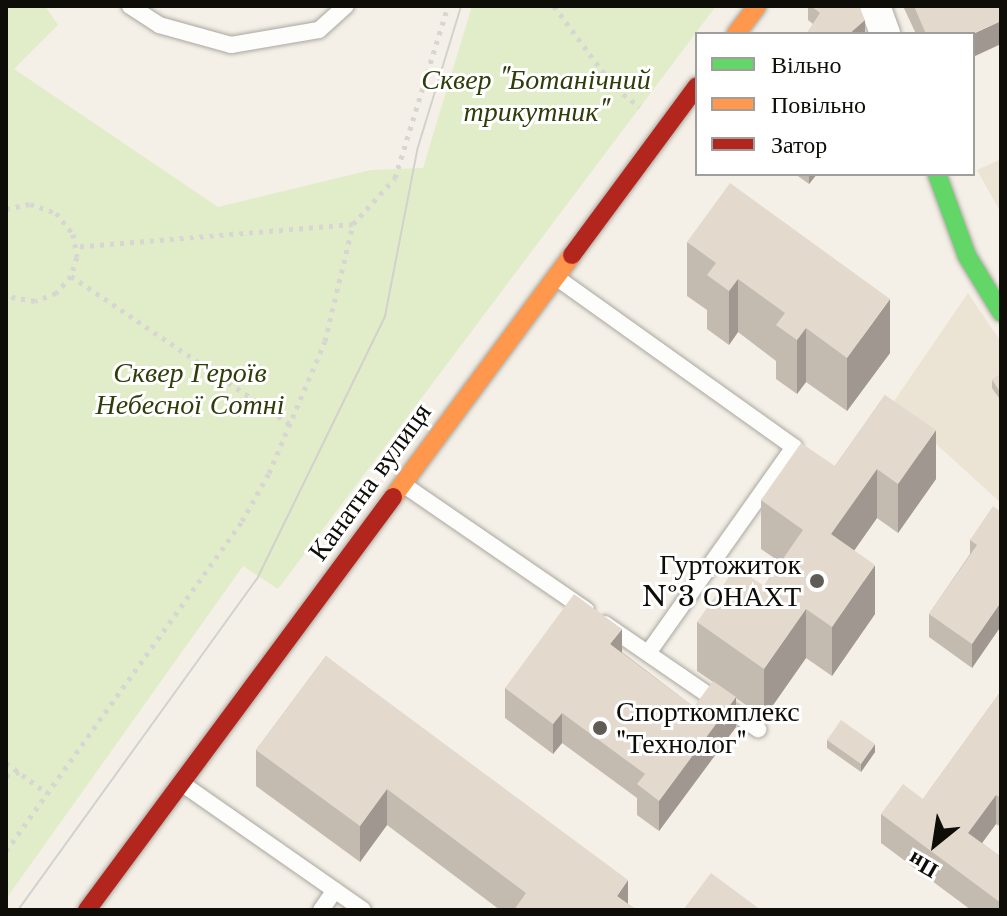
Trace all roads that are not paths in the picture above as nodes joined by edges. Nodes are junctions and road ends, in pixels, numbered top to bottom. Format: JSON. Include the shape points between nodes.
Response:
{"nodes":[{"id":1,"x":130,"y":6,"type":"edge"},
{"id":2,"x":346,"y":6,"type":"edge"},
{"id":3,"x":757,"y":6,"type":"edge"},
{"id":4,"x":875,"y":6,"type":"edge"},
{"id":5,"x":738,"y":32,"type":"edge"},
{"id":6,"x":884,"y":32,"type":"edge"},
{"id":7,"x":695,"y":89,"type":"edge"},
{"id":8,"x":938,"y":176,"type":"edge"},
{"id":9,"x":556,"y":277,"type":"junction"},
{"id":10,"x":1001,"y":312,"type":"edge"},
{"id":11,"x":403,"y":484,"type":"junction"},
{"id":12,"x":648,"y":653,"type":"junction"},
{"id":13,"x":758,"y":729,"type":"dead end"},
{"id":14,"x":182,"y":783,"type":"junction"},
{"id":15,"x":335,"y":890,"type":"junction"},
{"id":16,"x":87,"y":910,"type":"edge"},
{"id":17,"x":321,"y":910,"type":"edge"},
{"id":18,"x":363,"y":910,"type":"edge"}],
"edges":[{"from":1,"to":2,"type":"lane","via":[[159,25],[231,45],[319,30]]},
{"from":3,"to":5,"type":"main road"},
{"from":4,"to":6,"type":"street"},
{"from":7,"to":9,"type":"main road","name":"Канатна вулиця"},
{"from":8,"to":10,"type":"main road","via":[[967,256]]},
{"from":9,"to":11,"type":"main road","name":"Канатна вулиця"},
{"from":9,"to":12,"type":"lane","via":[[794,447]]},
{"from":11,"to":12,"type":"lane"},
{"from":11,"to":14,"type":"main road","name":"Канатна вулиця"},
{"from":12,"to":13,"type":"lane"},
{"from":14,"to":15,"type":"lane"},
{"from":14,"to":16,"type":"main road","name":"Канатна вулиця"},
{"from":15,"to":17,"type":"lane"},
{"from":15,"to":18,"type":"lane"}]}
